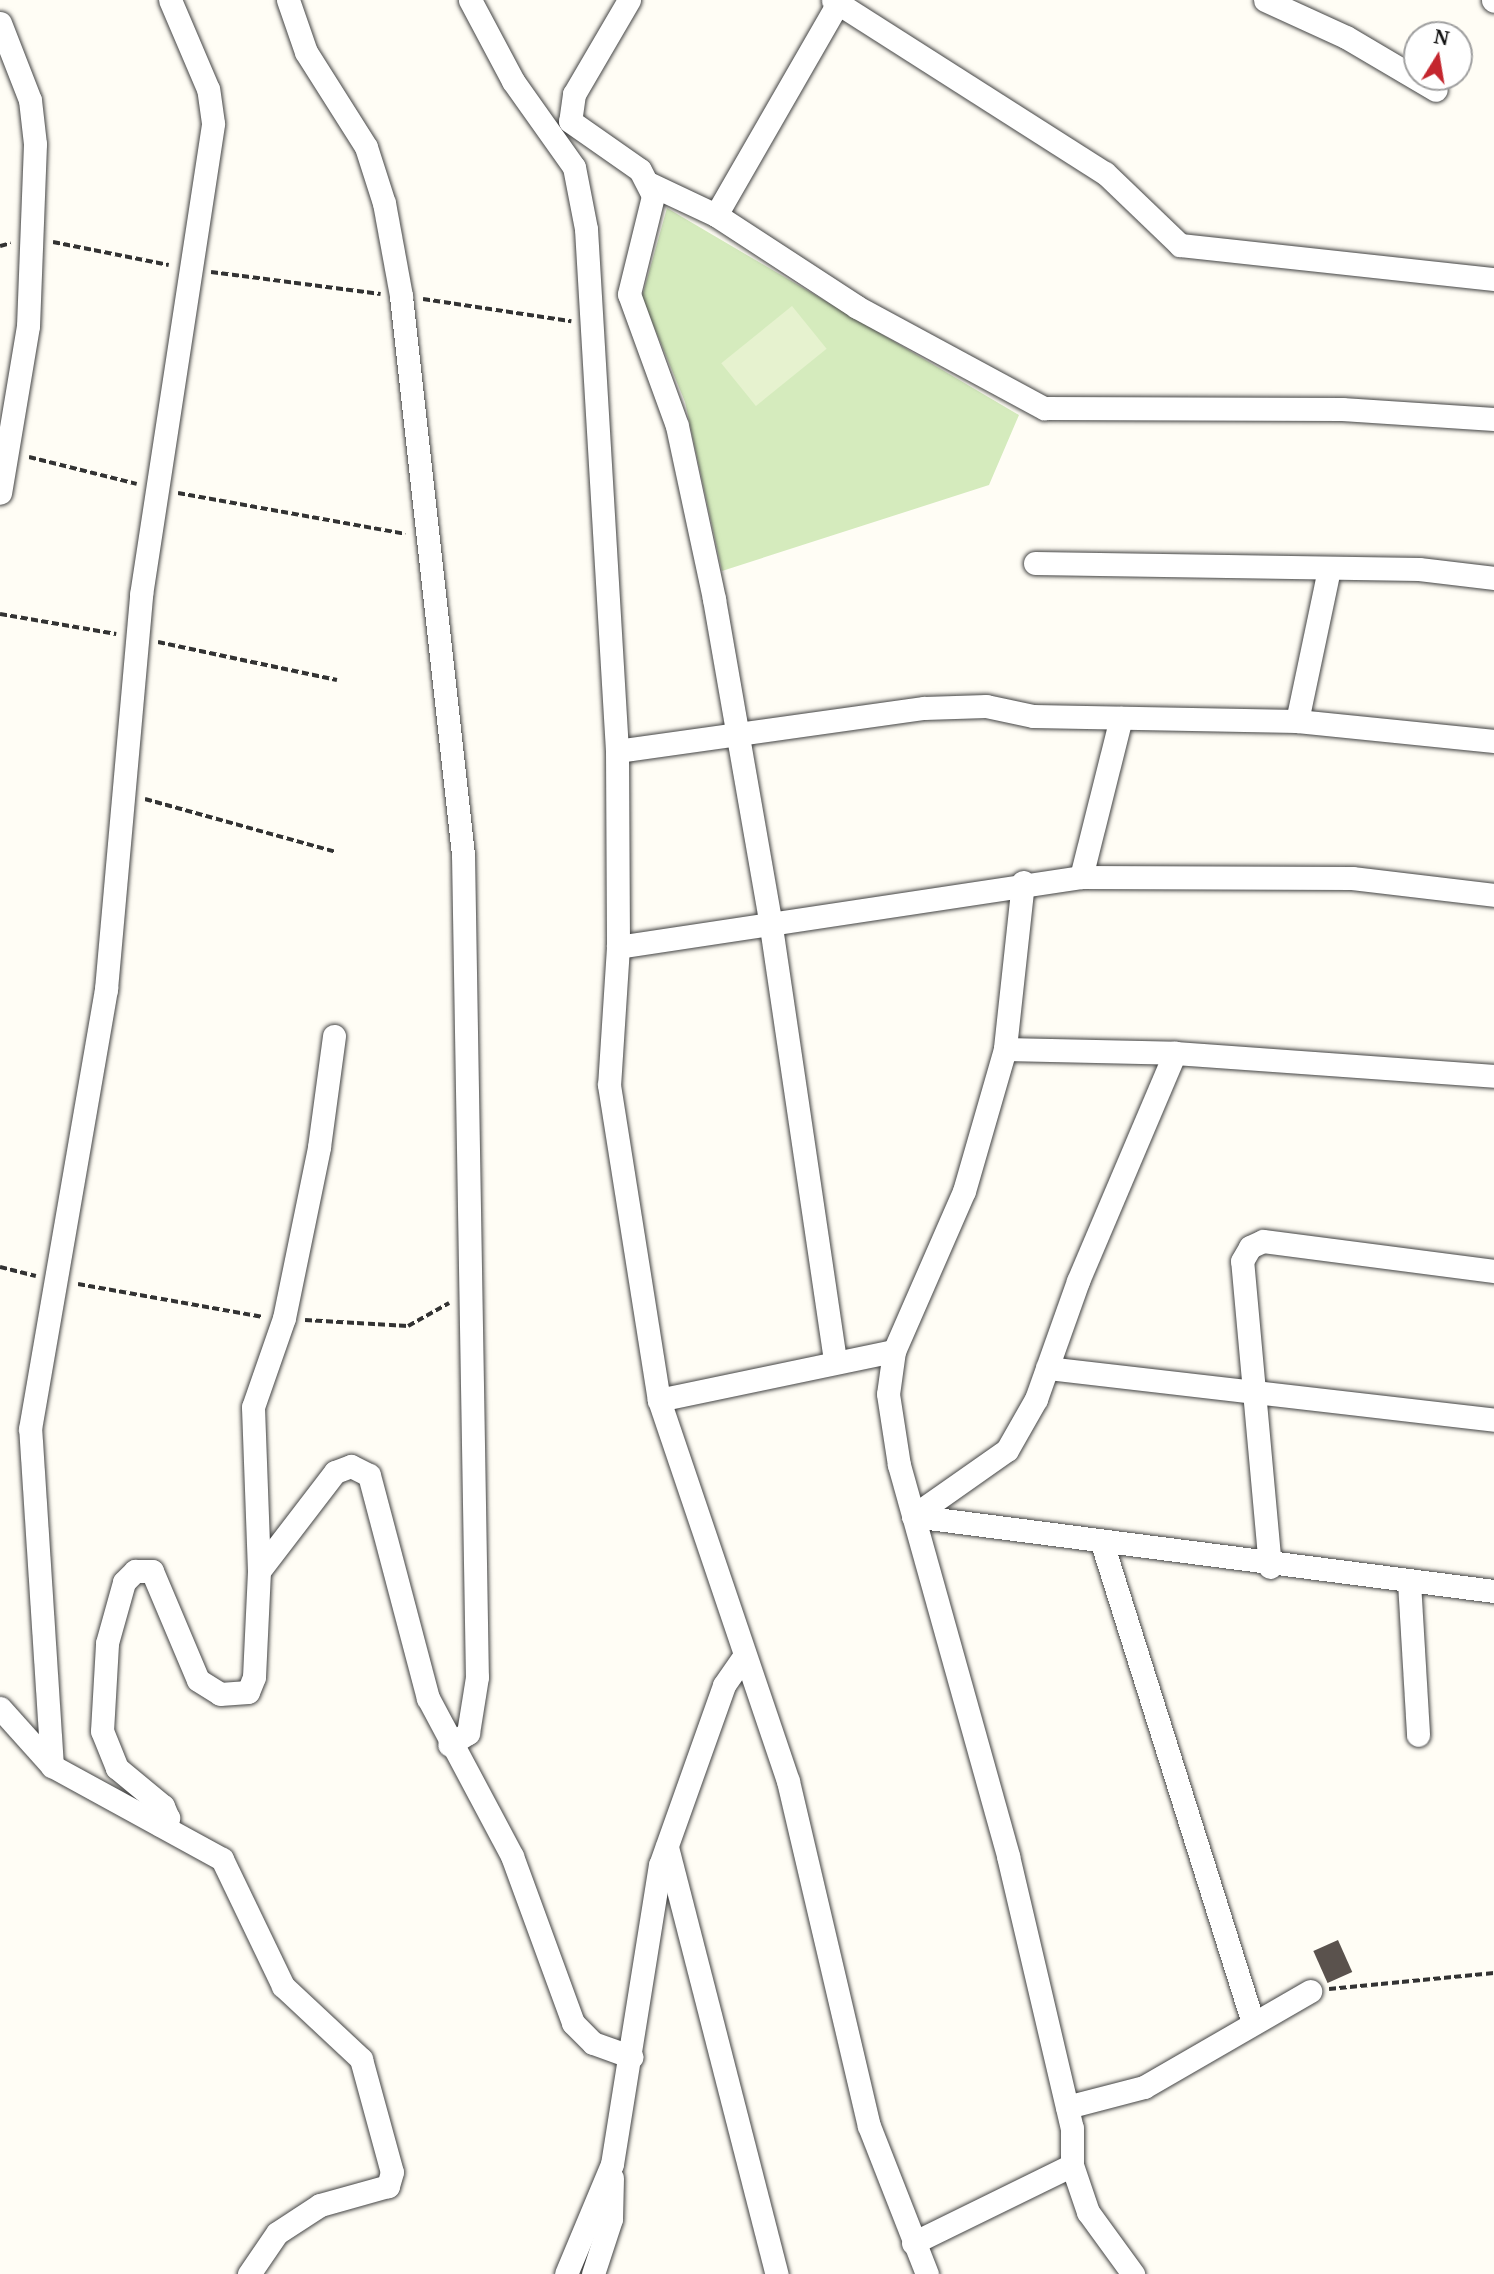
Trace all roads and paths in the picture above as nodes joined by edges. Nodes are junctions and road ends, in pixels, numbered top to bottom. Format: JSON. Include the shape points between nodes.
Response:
{"nodes":[{"id":1,"x":170,"y":0,"type":"edge"},
{"id":2,"x":288,"y":0,"type":"edge"},
{"id":3,"x":470,"y":0,"type":"edge"},
{"id":4,"x":629,"y":0,"type":"edge"},
{"id":5,"x":1265,"y":0,"type":"edge"},
{"id":6,"x":835,"y":1,"type":"edge"},
{"id":7,"x":0,"y":23,"type":"edge"},
{"id":8,"x":1403,"y":71,"type":"edge"},
{"id":9,"x":569,"y":137,"type":"junction"},
{"id":10,"x":650,"y":184,"type":"junction"},
{"id":11,"x":716,"y":215,"type":"junction"},
{"id":12,"x":31,"y":238,"type":"junction"},
{"id":13,"x":0,"y":246,"type":"edge"},
{"id":14,"x":192,"y":269,"type":"junction"},
{"id":15,"x":1494,"y":279,"type":"edge"},
{"id":16,"x":401,"y":296,"type":"junction"},
{"id":17,"x":594,"y":324,"type":"junction"},
{"id":18,"x":1494,"y":419,"type":"edge"},
{"id":19,"x":8,"y":452,"type":"junction"},
{"id":20,"x":157,"y":489,"type":"junction"},
{"id":21,"x":0,"y":493,"type":"edge"},
{"id":22,"x":428,"y":538,"type":"junction"},
{"id":23,"x":1035,"y":563,"type":"dead end"},
{"id":24,"x":1329,"y":569,"type":"junction"},
{"id":25,"x":1494,"y":578,"type":"edge"},
{"id":26,"x":0,"y":614,"type":"edge"},
{"id":27,"x":138,"y":638,"type":"junction"},
{"id":28,"x":337,"y":680,"type":"dead end"},
{"id":29,"x":1121,"y":718,"type":"junction"},
{"id":30,"x":1297,"y":721,"type":"junction"},
{"id":31,"x":737,"y":734,"type":"junction"},
{"id":32,"x":1494,"y":741,"type":"edge"},
{"id":33,"x":617,"y":751,"type":"junction"},
{"id":34,"x":125,"y":793,"type":"junction"},
{"id":35,"x":336,"y":852,"type":"dead end"},
{"id":36,"x":1081,"y":877,"type":"junction"},
{"id":37,"x":1023,"y":882,"type":"junction"},
{"id":38,"x":1494,"y":895,"type":"edge"},
{"id":39,"x":770,"y":920,"type":"junction"},
{"id":40,"x":618,"y":947,"type":"junction"},
{"id":41,"x":334,"y":1036,"type":"dead end"},
{"id":42,"x":1005,"y":1049,"type":"junction"},
{"id":43,"x":1175,"y":1053,"type":"junction"},
{"id":44,"x":1494,"y":1076,"type":"edge"},
{"id":45,"x":0,"y":1267,"type":"edge"},
{"id":46,"x":1494,"y":1271,"type":"edge"},
{"id":47,"x":54,"y":1280,"type":"junction"},
{"id":48,"x":469,"y":1292,"type":"junction"},
{"id":49,"x":284,"y":1318,"type":"junction"},
{"id":50,"x":894,"y":1351,"type":"junction"},
{"id":51,"x":835,"y":1360,"type":"junction"},
{"id":52,"x":1047,"y":1368,"type":"junction"},
{"id":53,"x":1257,"y":1395,"type":"junction"},
{"id":54,"x":659,"y":1400,"type":"junction"},
{"id":55,"x":1494,"y":1420,"type":"edge"},
{"id":56,"x":913,"y":1516,"type":"junction"},
{"id":57,"x":1101,"y":1543,"type":"junction"},
{"id":58,"x":1270,"y":1567,"type":"junction"},
{"id":59,"x":259,"y":1572,"type":"junction"},
{"id":60,"x":1409,"y":1582,"type":"junction"},
{"id":61,"x":1494,"y":1591,"type":"edge"},
{"id":62,"x":743,"y":1658,"type":"junction"},
{"id":63,"x":0,"y":1708,"type":"edge"},
{"id":64,"x":1418,"y":1735,"type":"dead end"},
{"id":65,"x":449,"y":1745,"type":"junction"},
{"id":66,"x":52,"y":1766,"type":"junction"},
{"id":67,"x":160,"y":1825,"type":"junction"},
{"id":68,"x":667,"y":1847,"type":"junction"},
{"id":69,"x":1494,"y":1973,"type":"edge"},
{"id":70,"x":1310,"y":1991,"type":"joint"},
{"id":71,"x":1252,"y":2023,"type":"junction"},
{"id":72,"x":632,"y":2057,"type":"junction"},
{"id":73,"x":1067,"y":2106,"type":"junction"},
{"id":74,"x":612,"y":2164,"type":"junction"},
{"id":75,"x":1072,"y":2165,"type":"junction"},
{"id":76,"x":913,"y":2243,"type":"junction"},
{"id":77,"x":771,"y":2272,"type":"edge"},
{"id":78,"x":249,"y":2274,"type":"edge"},
{"id":79,"x":566,"y":2274,"type":"edge"},
{"id":80,"x":593,"y":2274,"type":"edge"},
{"id":81,"x":927,"y":2274,"type":"edge"},
{"id":82,"x":1133,"y":2274,"type":"edge"}],
"edges":[{"from":1,"to":14,"type":"street","via":[[208,89],[213,123]]},
{"from":2,"to":16,"type":"street","via":[[306,52],[366,147],[384,203]]},
{"from":3,"to":9,"type":"street","via":[[513,81]]},
{"from":4,"to":9,"type":"street","via":[[574,94],[568,110]]},
{"from":5,"to":8,"type":"street","via":[[1346,37]]},
{"from":6,"to":11,"type":"street"},
{"from":6,"to":15,"type":"street","via":[[1105,173],[1180,245]]},
{"from":7,"to":12,"type":"street","via":[[30,100]]},
{"from":9,"to":10,"type":"street"},
{"from":9,"to":17,"type":"street","via":[[586,229]]},
{"from":10,"to":11,"type":"street"},
{"from":10,"to":31,"type":"street","via":[[651,209],[629,294],[677,426]]},
{"from":11,"to":18,"type":"street","via":[[857,307],[1044,408],[1342,409]]},
{"from":12,"to":13,"type":"path"},
{"from":12,"to":14,"type":"path"},
{"from":12,"to":19,"type":"street","via":[[28,327]]},
{"from":14,"to":16,"type":"path"},
{"from":14,"to":20,"type":"street"},
{"from":16,"to":17,"type":"path"},
{"from":16,"to":22,"type":"street"},
{"from":17,"to":33,"type":"street"},
{"from":19,"to":20,"type":"path"},
{"from":19,"to":21,"type":"street"},
{"from":20,"to":22,"type":"path"},
{"from":20,"to":27,"type":"street"},
{"from":22,"to":48,"type":"street","via":[[463,854]]},
{"from":23,"to":24,"type":"street"},
{"from":24,"to":25,"type":"street"},
{"from":24,"to":30,"type":"street"},
{"from":26,"to":27,"type":"path"},
{"from":27,"to":28,"type":"path"},
{"from":27,"to":34,"type":"street"},
{"from":29,"to":30,"type":"street"},
{"from":29,"to":31,"type":"street","via":[[1033,716],[986,706],[924,708]]},
{"from":29,"to":36,"type":"street"},
{"from":30,"to":32,"type":"street"},
{"from":31,"to":33,"type":"street"},
{"from":31,"to":39,"type":"street"},
{"from":33,"to":40,"type":"street"},
{"from":34,"to":35,"type":"path"},
{"from":34,"to":47,"type":"street","via":[[106,989]]},
{"from":36,"to":37,"type":"street"},
{"from":36,"to":38,"type":"street","via":[[1352,878]]},
{"from":37,"to":39,"type":"street"},
{"from":37,"to":42,"type":"street"},
{"from":39,"to":40,"type":"street"},
{"from":39,"to":51,"type":"street"},
{"from":40,"to":54,"type":"street","via":[[609,1085]]},
{"from":41,"to":49,"type":"street","via":[[319,1147]]},
{"from":42,"to":43,"type":"street"},
{"from":42,"to":50,"type":"street","via":[[964,1191]]},
{"from":43,"to":44,"type":"street"},
{"from":43,"to":52,"type":"street"},
{"from":45,"to":47,"type":"path"},
{"from":46,"to":53,"type":"street","via":[[1263,1241],[1250,1247],[1242,1261]]},
{"from":47,"to":49,"type":"path"},
{"from":47,"to":66,"type":"street","via":[[30,1429]]},
{"from":48,"to":49,"type":"path","via":[[408,1326]]},
{"from":48,"to":65,"type":"street","via":[[477,1677],[468,1733]]},
{"from":49,"to":59,"type":"street","via":[[253,1407]]},
{"from":50,"to":51,"type":"street"},
{"from":50,"to":56,"type":"street","via":[[888,1394]]},
{"from":51,"to":54,"type":"street"},
{"from":52,"to":53,"type":"street"},
{"from":52,"to":56,"type":"street","via":[[1007,1450]]},
{"from":53,"to":55,"type":"street"},
{"from":53,"to":58,"type":"street"},
{"from":54,"to":62,"type":"street"},
{"from":56,"to":57,"type":"street"},
{"from":56,"to":73,"type":"street","via":[[1008,1856]]},
{"from":57,"to":58,"type":"street"},
{"from":57,"to":71,"type":"street"},
{"from":58,"to":60,"type":"street"},
{"from":59,"to":65,"type":"street","via":[[335,1472],[351,1466],[369,1475],[428,1698]]},
{"from":59,"to":67,"type":"street","via":[[254,1677],[248,1692],[220,1694],[198,1680],[152,1571],[135,1571],[124,1582],[107,1643],[102,1731],[117,1768],[163,1806],[168,1818]]},
{"from":60,"to":61,"type":"street"},
{"from":60,"to":64,"type":"street"},
{"from":62,"to":68,"type":"street","via":[[724,1685]]},
{"from":62,"to":76,"type":"street","via":[[788,1781],[869,2126]]},
{"from":63,"to":66,"type":"street"},
{"from":65,"to":72,"type":"street","via":[[512,1856],[573,2023],[593,2043]]},
{"from":66,"to":67,"type":"street"},
{"from":67,"to":78,"type":"street","via":[[222,1859],[283,1986],[362,2059],[392,2172],[388,2186],[320,2205],[277,2233]]},
{"from":68,"to":72,"type":"street"},
{"from":68,"to":77,"type":"street"},
{"from":69,"to":70,"type":"path"},
{"from":70,"to":71,"type":"street"},
{"from":71,"to":73,"type":"street","via":[[1144,2087]]},
{"from":72,"to":74,"type":"street"},
{"from":73,"to":75,"type":"street"},
{"from":74,"to":79,"type":"street"},
{"from":74,"to":80,"type":"street","via":[[611,2219]]},
{"from":75,"to":76,"type":"street"},
{"from":75,"to":82,"type":"street","via":[[1088,2212]]},
{"from":76,"to":81,"type":"street"}]}
